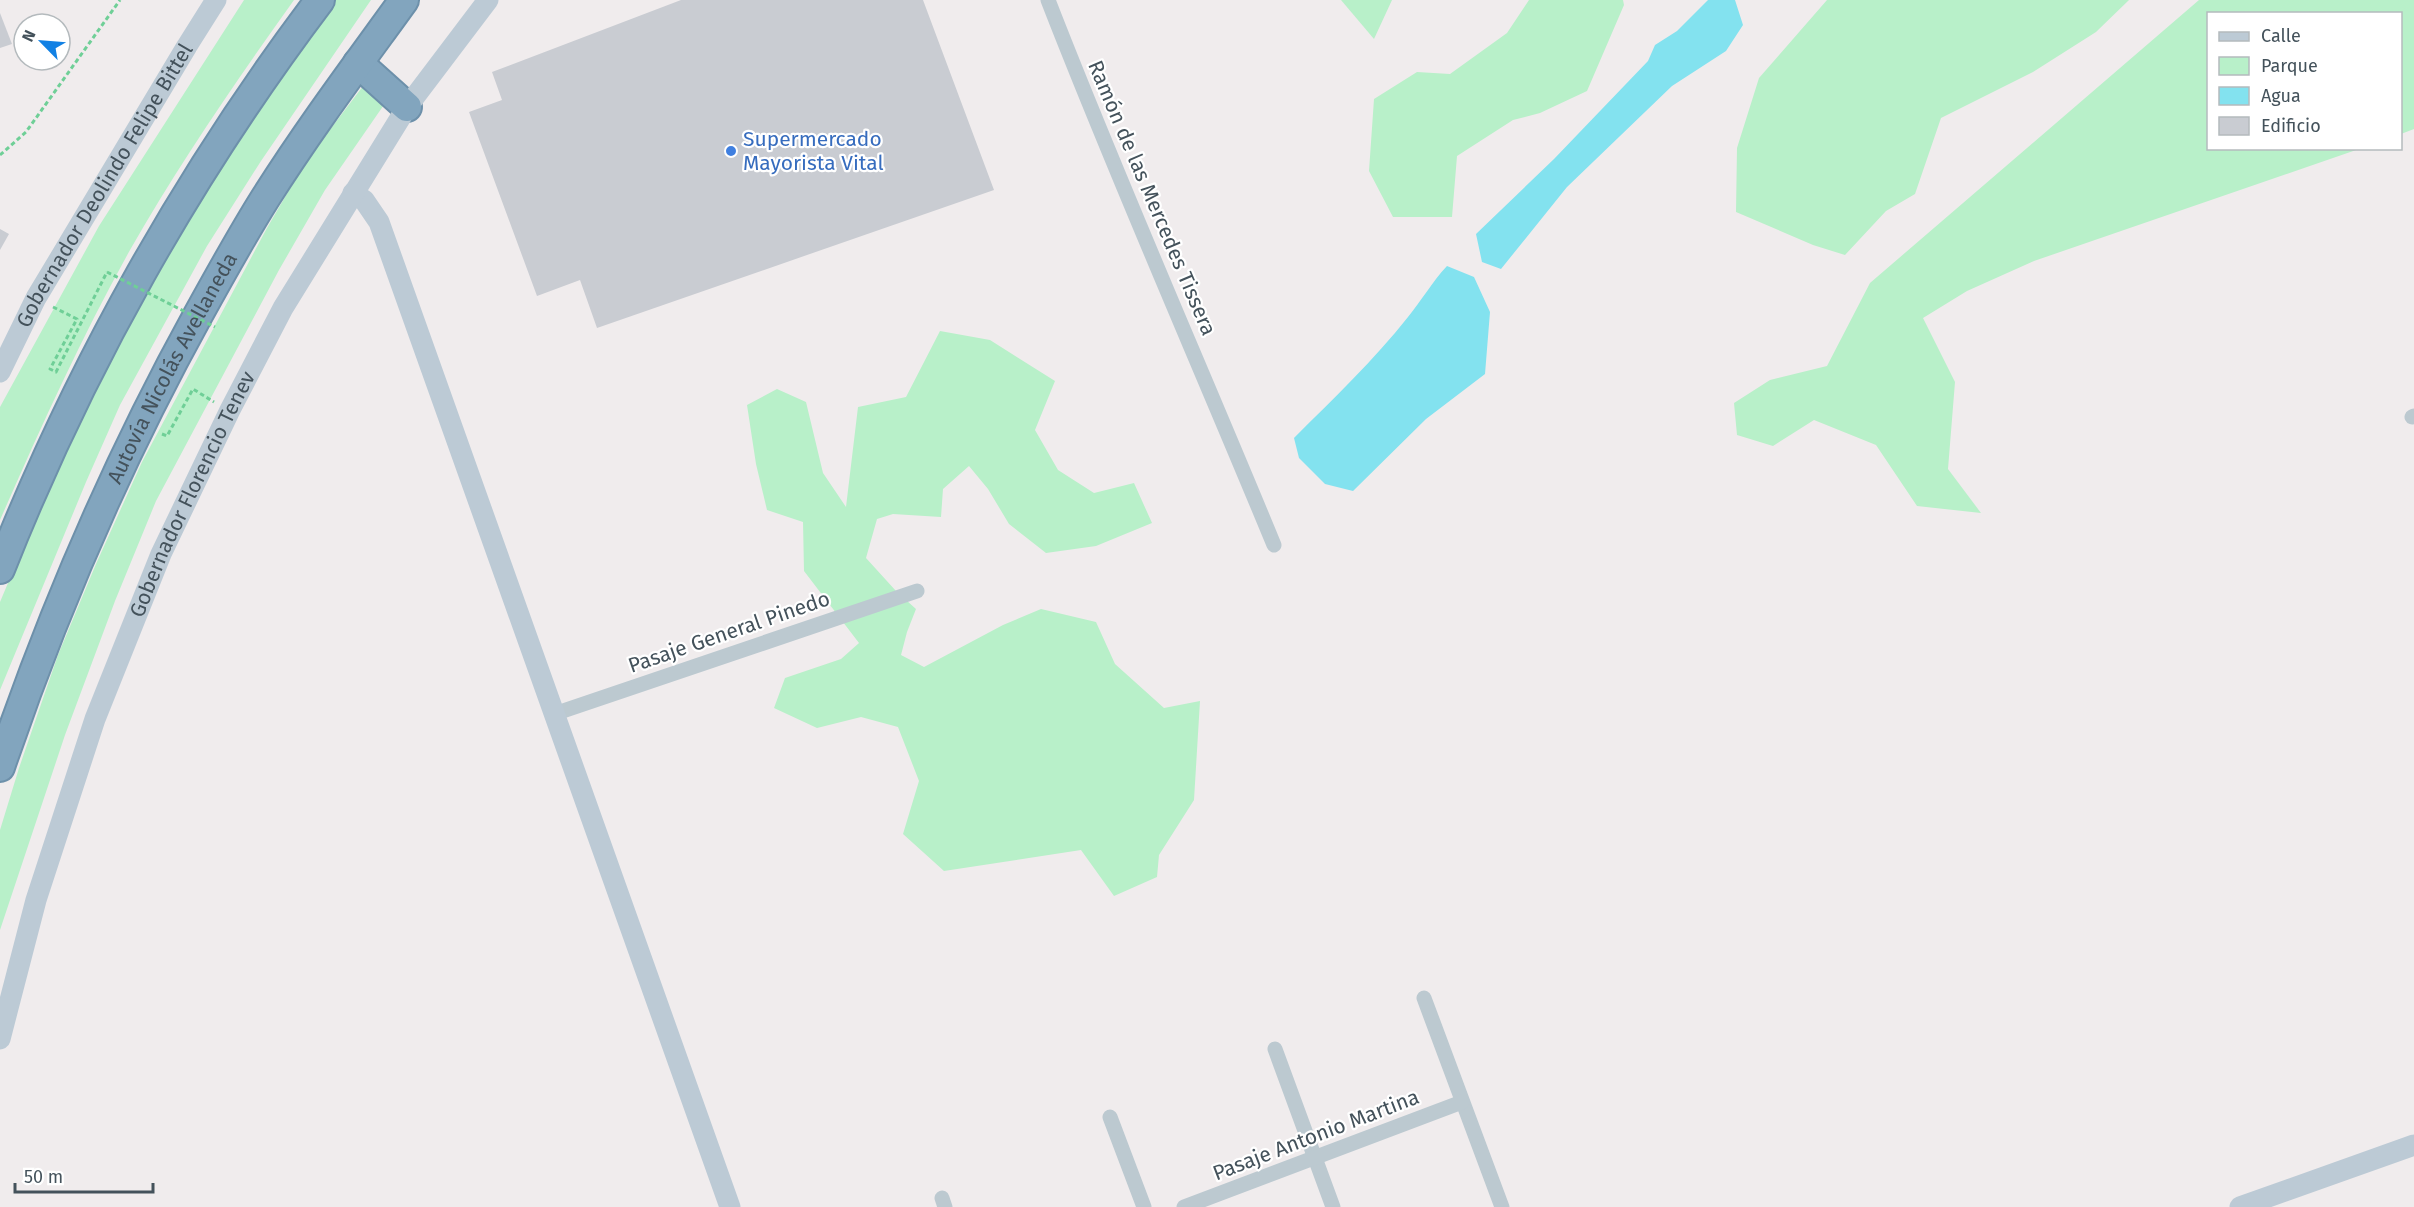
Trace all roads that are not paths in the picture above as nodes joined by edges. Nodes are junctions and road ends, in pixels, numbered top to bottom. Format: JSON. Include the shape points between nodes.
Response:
{"nodes":[{"id":1,"x":216,"y":0,"type":"edge"},
{"id":2,"x":320,"y":0,"type":"edge"},
{"id":3,"x":404,"y":0,"type":"edge"},
{"id":4,"x":488,"y":0,"type":"edge"},
{"id":5,"x":1048,"y":0,"type":"edge"},
{"id":6,"x":358,"y":63,"type":"junction"},
{"id":7,"x":407,"y":106,"type":"junction"},
{"id":8,"x":353,"y":193,"type":"junction"},
{"id":9,"x":0,"y":372,"type":"edge"},
{"id":10,"x":1274,"y":545,"type":"dead end"},
{"id":11,"x":0,"y":569,"type":"edge"},
{"id":12,"x":917,"y":591,"type":"dead end"},
{"id":13,"x":554,"y":714,"type":"junction"},
{"id":14,"x":0,"y":767,"type":"edge"},
{"id":15,"x":1424,"y":998,"type":"dead end"},
{"id":16,"x":0,"y":1039,"type":"edge"},
{"id":17,"x":1275,"y":1049,"type":"dead end"},
{"id":18,"x":1462,"y":1102,"type":"junction"},
{"id":19,"x":1110,"y":1117,"type":"dead end"},
{"id":20,"x":2414,"y":1145,"type":"edge"},
{"id":21,"x":1315,"y":1158,"type":"junction"},
{"id":22,"x":730,"y":1207,"type":"edge"},
{"id":23,"x":1144,"y":1207,"type":"edge"},
{"id":24,"x":1184,"y":1207,"type":"edge"},
{"id":25,"x":1333,"y":1207,"type":"edge"},
{"id":26,"x":1502,"y":1207,"type":"edge"},
{"id":27,"x":2240,"y":1207,"type":"edge"}],
"edges":[{"from":1,"to":9,"type":"street","name":"Gobernador Deolindo Felipe Bittel","via":[[36,298]]},
{"from":2,"to":11,"type":"highway","via":[[222,140],[126,300],[64,422]]},
{"from":3,"to":6,"type":"highway","name":"Autovía Nicolás Avellaneda"},
{"from":4,"to":7,"type":"street","name":"Gobernador Florencio Tenev"},
{"from":5,"to":10,"type":"street","name":"Ramón de las Mercedes Tissera","via":[[1103,141]]},
{"from":6,"to":7,"type":"highway"},
{"from":6,"to":14,"type":"highway","name":"Autovía Nicolás Avellaneda","via":[[265,198],[144,417],[86,540]]},
{"from":7,"to":8,"type":"street","name":"Gobernador Florencio Tenev"},
{"from":8,"to":13,"type":"street","via":[[364,200],[379,222]]},
{"from":8,"to":16,"type":"street","name":"Gobernador Florencio Tenev","via":[[283,308],[161,554],[95,719],[36,900]]},
{"from":12,"to":13,"type":"street","name":"Pasaje General Pinedo"},
{"from":13,"to":22,"type":"street"},
{"from":15,"to":18,"type":"street"},
{"from":17,"to":21,"type":"street"},
{"from":18,"to":21,"type":"street","name":"Pasaje Antonio Martina"},
{"from":18,"to":26,"type":"street"},
{"from":19,"to":23,"type":"street"},
{"from":20,"to":27,"type":"street"},
{"from":21,"to":24,"type":"street","name":"Pasaje Antonio Martina"},
{"from":21,"to":25,"type":"street"}]}
